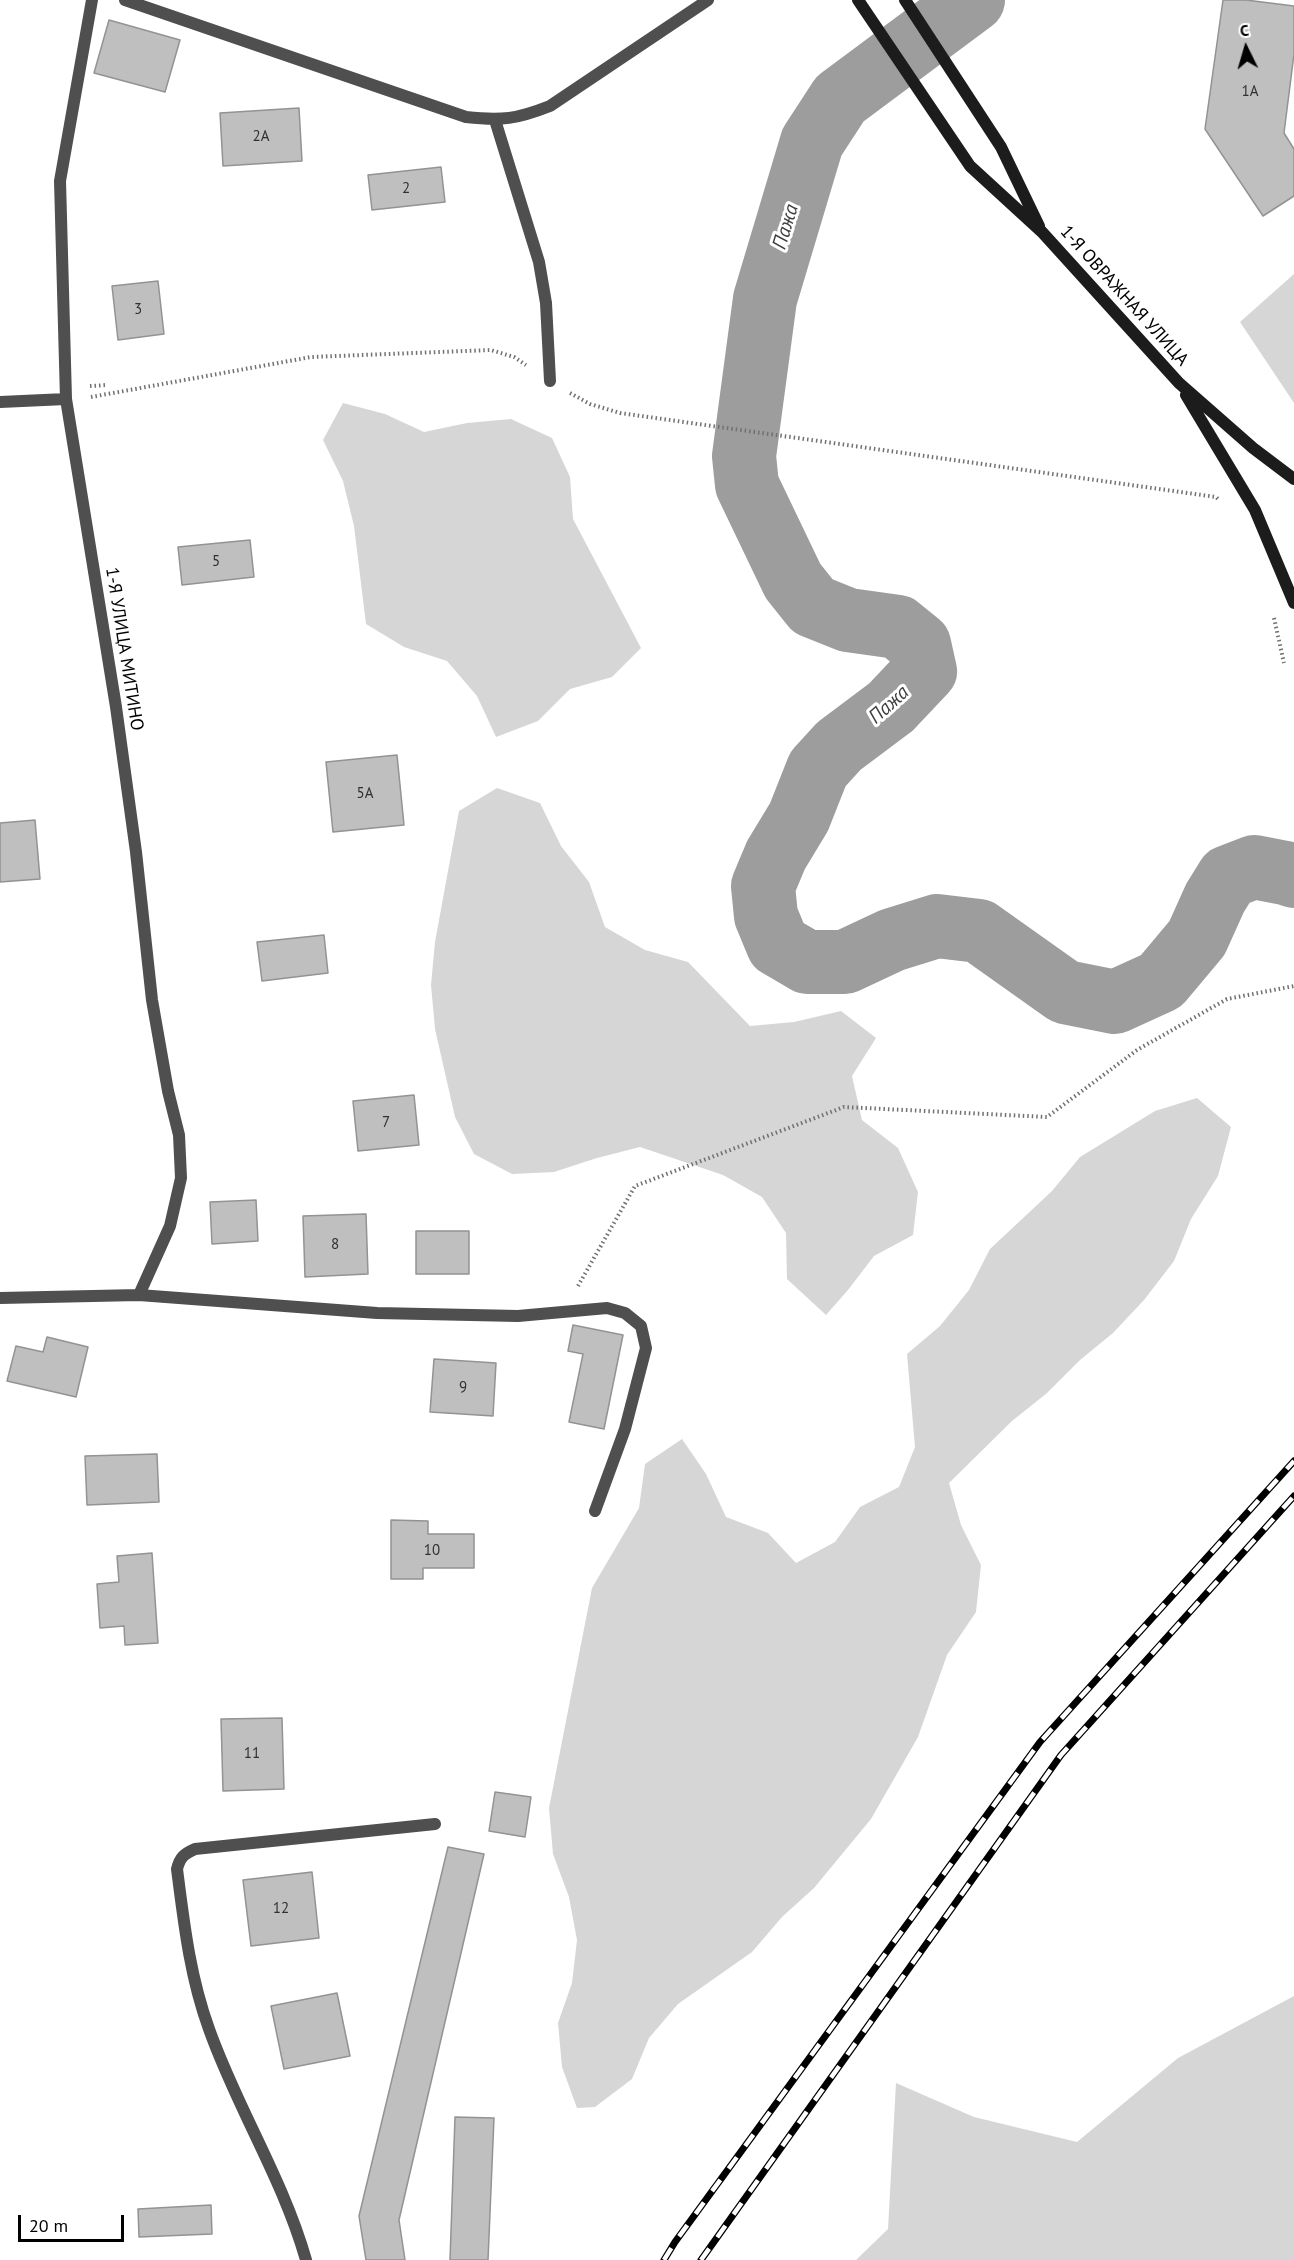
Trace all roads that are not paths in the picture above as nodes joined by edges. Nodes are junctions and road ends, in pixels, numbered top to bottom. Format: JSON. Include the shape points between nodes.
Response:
{"nodes":[{"id":1,"x":92,"y":0,"type":"edge"},
{"id":2,"x":125,"y":0,"type":"edge"},
{"id":3,"x":708,"y":0,"type":"edge"},
{"id":4,"x":858,"y":0,"type":"edge"},
{"id":5,"x":905,"y":0,"type":"edge"},
{"id":6,"x":495,"y":120,"type":"junction"},
{"id":7,"x":1042,"y":232,"type":"junction"},
{"id":8,"x":550,"y":381,"type":"dead end"},
{"id":9,"x":1179,"y":383,"type":"junction"},
{"id":10,"x":66,"y":399,"type":"junction"},
{"id":11,"x":0,"y":402,"type":"edge"},
{"id":12,"x":1294,"y":478,"type":"edge"},
{"id":13,"x":1294,"y":603,"type":"edge"},
{"id":14,"x":139,"y":1295,"type":"junction"},
{"id":15,"x":0,"y":1298,"type":"edge"},
{"id":16,"x":595,"y":1512,"type":"dead end"},
{"id":17,"x":435,"y":1824,"type":"dead end"},
{"id":18,"x":306,"y":2260,"type":"edge"}],
"edges":[{"from":1,"to":10,"type":"lane","name":"1-Я УЛИЦА МИТИНО","via":[[60,181],[70,367]]},
{"from":2,"to":6,"type":"lane","via":[[466,117]]},
{"from":3,"to":6,"type":"lane","via":[[550,106],[522,117]]},
{"from":4,"to":7,"type":"street","name":"1-Я ОВРАЖНАЯ УЛИЦА","via":[[970,166]]},
{"from":5,"to":7,"type":"street","name":"1-Я ОВРАЖНАЯ УЛИЦА","via":[[1001,147]]},
{"from":6,"to":8,"type":"lane","via":[[538,262],[546,303]]},
{"from":7,"to":9,"type":"street","name":"1-Я ОВРАЖНАЯ УЛИЦА"},
{"from":9,"to":12,"type":"street"},
{"from":9,"to":13,"type":"street","via":[[1255,510]]},
{"from":10,"to":11,"type":"lane"},
{"from":10,"to":14,"type":"lane","name":"1-Я УЛИЦА МИТИНО","via":[[117,718],[152,1000],[179,1135],[182,1178],[172,1216]]},
{"from":14,"to":15,"type":"lane"},
{"from":14,"to":16,"type":"lane","via":[[377,1312],[518,1316],[607,1308],[625,1313],[640,1326],[646,1348],[625,1429]]},
{"from":17,"to":18,"type":"lane","via":[[195,1850],[184,1853],[179,1861],[194,1986],[217,2049],[296,2225]]}]}
